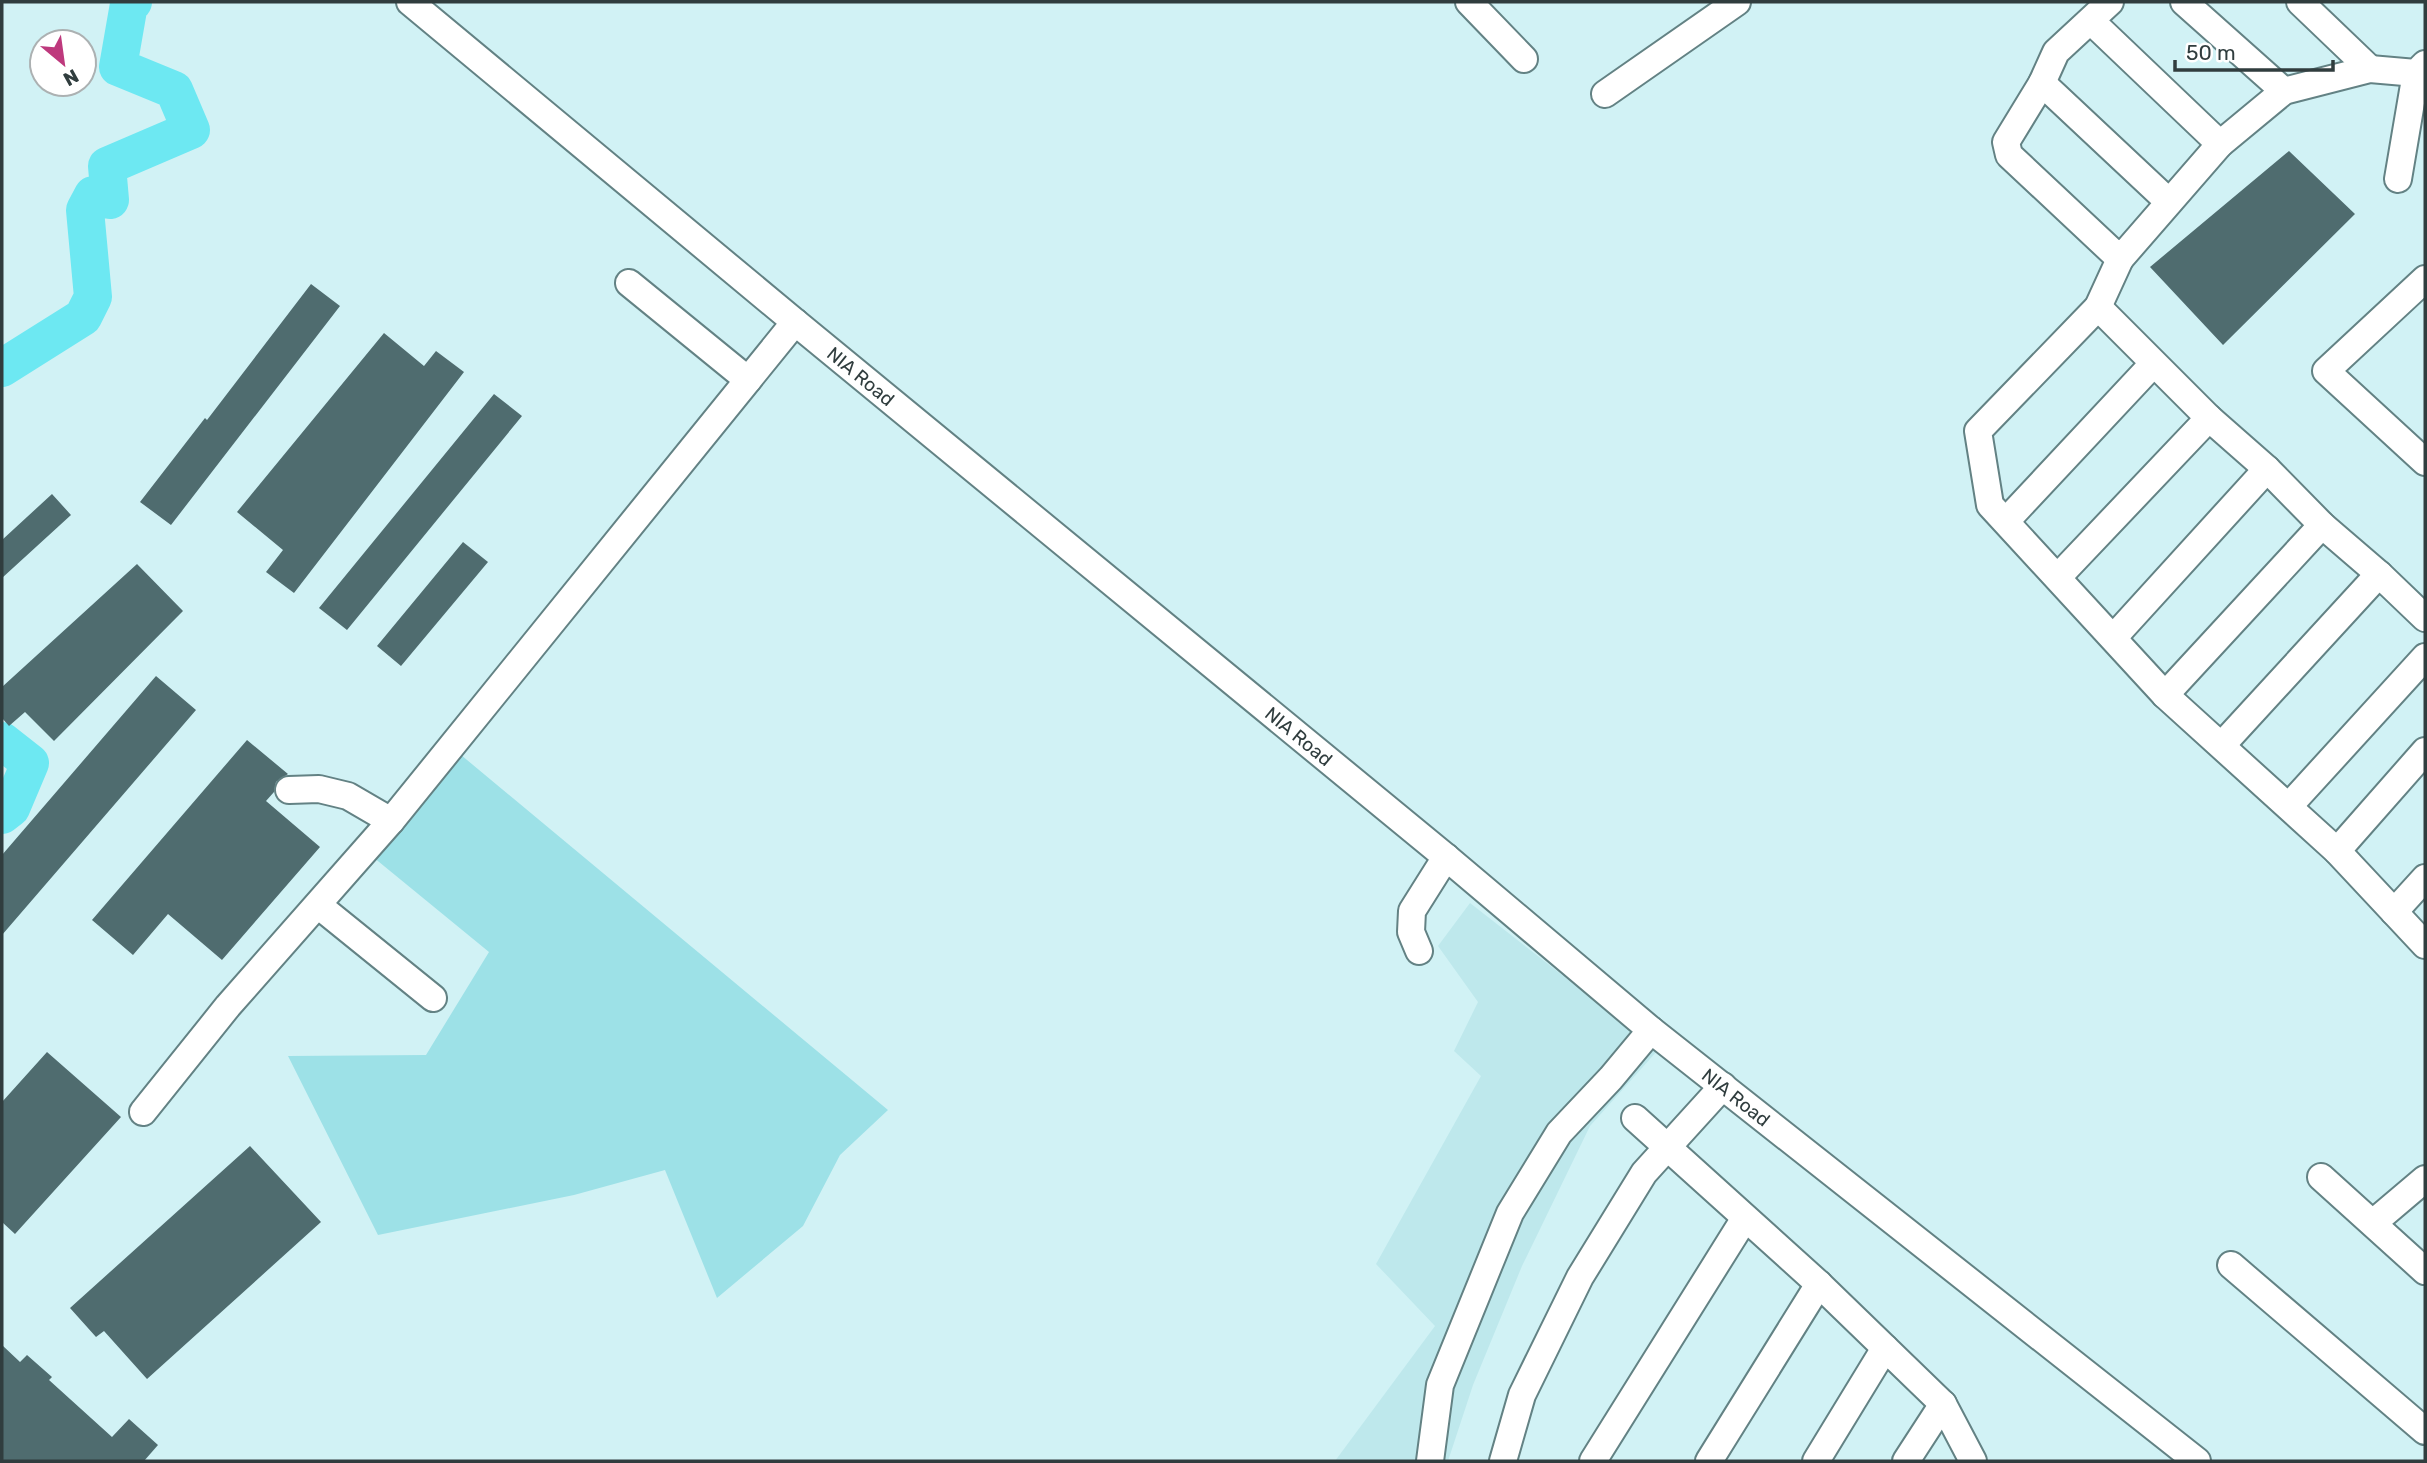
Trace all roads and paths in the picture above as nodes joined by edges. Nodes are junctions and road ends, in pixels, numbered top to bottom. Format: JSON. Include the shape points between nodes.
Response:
{"nodes":[{"id":1,"x":410,"y":2,"type":"edge"},
{"id":2,"x":1469,"y":2,"type":"edge"},
{"id":3,"x":1737,"y":2,"type":"edge"},
{"id":4,"x":2110,"y":2,"type":"edge"},
{"id":5,"x":2184,"y":2,"type":"edge"},
{"id":6,"x":2300,"y":2,"type":"edge"},
{"id":7,"x":2091,"y":21,"type":"junction"},
{"id":8,"x":1524,"y":59,"type":"dead end"},
{"id":9,"x":2370,"y":69,"type":"junction"},
{"id":10,"x":2420,"y":69,"type":"edge"},
{"id":11,"x":2042,"y":83,"type":"junction"},
{"id":12,"x":2284,"y":91,"type":"junction"},
{"id":13,"x":1605,"y":94,"type":"dead end"},
{"id":14,"x":2220,"y":144,"type":"junction"},
{"id":15,"x":2398,"y":179,"type":"dead end"},
{"id":16,"x":2169,"y":202,"type":"junction"},
{"id":17,"x":2120,"y":259,"type":"junction"},
{"id":18,"x":2425,"y":279,"type":"edge"},
{"id":19,"x":629,"y":283,"type":"dead end"},
{"id":20,"x":2098,"y":307,"type":"junction"},
{"id":21,"x":795,"y":322,"type":"junction"},
{"id":22,"x":2153,"y":364,"type":"junction"},
{"id":23,"x":748,"y":380,"type":"junction"},
{"id":24,"x":2209,"y":418,"type":"junction"},
{"id":25,"x":2425,"y":462,"type":"edge"},
{"id":26,"x":2267,"y":469,"type":"junction"},
{"id":27,"x":2007,"y":520,"type":"junction"},
{"id":28,"x":2322,"y":525,"type":"junction"},
{"id":29,"x":2379,"y":574,"type":"junction"},
{"id":30,"x":2058,"y":577,"type":"junction"},
{"id":31,"x":2425,"y":618,"type":"edge"},
{"id":32,"x":2114,"y":637,"type":"junction"},
{"id":33,"x":2425,"y":657,"type":"edge"},
{"id":34,"x":2165,"y":695,"type":"junction"},
{"id":35,"x":2222,"y":745,"type":"junction"},
{"id":36,"x":2425,"y":751,"type":"edge"},
{"id":37,"x":289,"y":790,"type":"dead end"},
{"id":38,"x":2289,"y":806,"type":"junction"},
{"id":39,"x":391,"y":821,"type":"junction"},
{"id":40,"x":2337,"y":851,"type":"junction"},
{"id":41,"x":1446,"y":858,"type":"junction"},
{"id":42,"x":2425,"y":878,"type":"edge"},
{"id":43,"x":318,"y":905,"type":"junction"},
{"id":44,"x":2394,"y":912,"type":"junction"},
{"id":45,"x":2425,"y":945,"type":"edge"},
{"id":46,"x":1419,"y":951,"type":"dead end"},
{"id":47,"x":433,"y":998,"type":"dead end"},
{"id":48,"x":1651,"y":1031,"type":"junction"},
{"id":49,"x":1723,"y":1086,"type":"junction"},
{"id":50,"x":143,"y":1112,"type":"dead end"},
{"id":51,"x":1635,"y":1118,"type":"dead end"},
{"id":52,"x":1668,"y":1147,"type":"junction"},
{"id":53,"x":2321,"y":1177,"type":"dead end"},
{"id":54,"x":2425,"y":1179,"type":"edge"},
{"id":55,"x":1745,"y":1218,"type":"junction"},
{"id":56,"x":2373,"y":1223,"type":"junction"},
{"id":57,"x":2231,"y":1265,"type":"dead end"},
{"id":58,"x":2425,"y":1271,"type":"edge"},
{"id":59,"x":1819,"y":1284,"type":"junction"},
{"id":60,"x":1885,"y":1349,"type":"junction"},
{"id":61,"x":1943,"y":1404,"type":"junction"},
{"id":62,"x":2425,"y":1431,"type":"edge"},
{"id":63,"x":1430,"y":1461,"type":"edge"},
{"id":64,"x":1503,"y":1461,"type":"edge"},
{"id":65,"x":1593,"y":1461,"type":"edge"},
{"id":66,"x":1709,"y":1461,"type":"edge"},
{"id":67,"x":1816,"y":1461,"type":"edge"},
{"id":68,"x":1906,"y":1461,"type":"edge"},
{"id":69,"x":1973,"y":1461,"type":"edge"},
{"id":70,"x":2197,"y":1461,"type":"edge"}],
"edges":[{"from":1,"to":21,"type":"street","name":"NIA Road"},
{"from":2,"to":8,"type":"street"},
{"from":3,"to":13,"type":"street"},
{"from":4,"to":7,"type":"street"},
{"from":5,"to":12,"type":"street"},
{"from":6,"to":9,"type":"street"},
{"from":7,"to":11,"type":"street","via":[[2056,52]]},
{"from":7,"to":14,"type":"street"},
{"from":9,"to":10,"type":"street"},
{"from":9,"to":12,"type":"street"},
{"from":10,"to":15,"type":"street"},
{"from":11,"to":16,"type":"street"},
{"from":11,"to":17,"type":"street","via":[[2011,131],[2006,142],[2009,155]]},
{"from":12,"to":14,"type":"street"},
{"from":14,"to":16,"type":"street"},
{"from":16,"to":17,"type":"street"},
{"from":17,"to":20,"type":"street"},
{"from":18,"to":25,"type":"street","via":[[2326,372]]},
{"from":19,"to":23,"type":"street"},
{"from":20,"to":22,"type":"street"},
{"from":20,"to":27,"type":"street","via":[[1978,431],[1990,505]]},
{"from":21,"to":23,"type":"street"},
{"from":21,"to":41,"type":"street","name":"NIA Road"},
{"from":22,"to":24,"type":"street"},
{"from":22,"to":27,"type":"street"},
{"from":23,"to":39,"type":"street"},
{"from":24,"to":26,"type":"street"},
{"from":24,"to":30,"type":"street"},
{"from":26,"to":28,"type":"street"},
{"from":26,"to":32,"type":"street"},
{"from":27,"to":30,"type":"street"},
{"from":28,"to":29,"type":"street"},
{"from":28,"to":34,"type":"street"},
{"from":29,"to":31,"type":"street"},
{"from":29,"to":35,"type":"street"},
{"from":30,"to":32,"type":"street"},
{"from":32,"to":34,"type":"street"},
{"from":33,"to":38,"type":"street"},
{"from":34,"to":35,"type":"street"},
{"from":35,"to":38,"type":"street"},
{"from":36,"to":40,"type":"street"},
{"from":37,"to":39,"type":"street","via":[[319,789],[348,796]]},
{"from":38,"to":40,"type":"street"},
{"from":39,"to":43,"type":"street"},
{"from":40,"to":44,"type":"street"},
{"from":41,"to":46,"type":"street","via":[[1412,911],[1411,932]]},
{"from":41,"to":48,"type":"street","name":"NIA Road"},
{"from":42,"to":44,"type":"street"},
{"from":43,"to":47,"type":"street"},
{"from":43,"to":50,"type":"street","via":[[228,1006]]},
{"from":44,"to":45,"type":"street"},
{"from":48,"to":49,"type":"street","name":"NIA Road"},
{"from":48,"to":63,"type":"street","via":[[1559,1133],[1510,1213],[1440,1385]]},
{"from":49,"to":52,"type":"street"},
{"from":49,"to":70,"type":"street","name":"NIA Road"},
{"from":51,"to":52,"type":"street"},
{"from":52,"to":55,"type":"street"},
{"from":52,"to":64,"type":"street","via":[[1644,1173],[1580,1277],[1522,1395]]},
{"from":53,"to":56,"type":"street"},
{"from":54,"to":56,"type":"street"},
{"from":55,"to":59,"type":"street"},
{"from":55,"to":65,"type":"street"},
{"from":56,"to":58,"type":"street"},
{"from":57,"to":62,"type":"street"},
{"from":59,"to":60,"type":"street"},
{"from":59,"to":66,"type":"street"},
{"from":60,"to":61,"type":"street"},
{"from":60,"to":67,"type":"street"},
{"from":61,"to":68,"type":"street"},
{"from":61,"to":69,"type":"street"}]}
